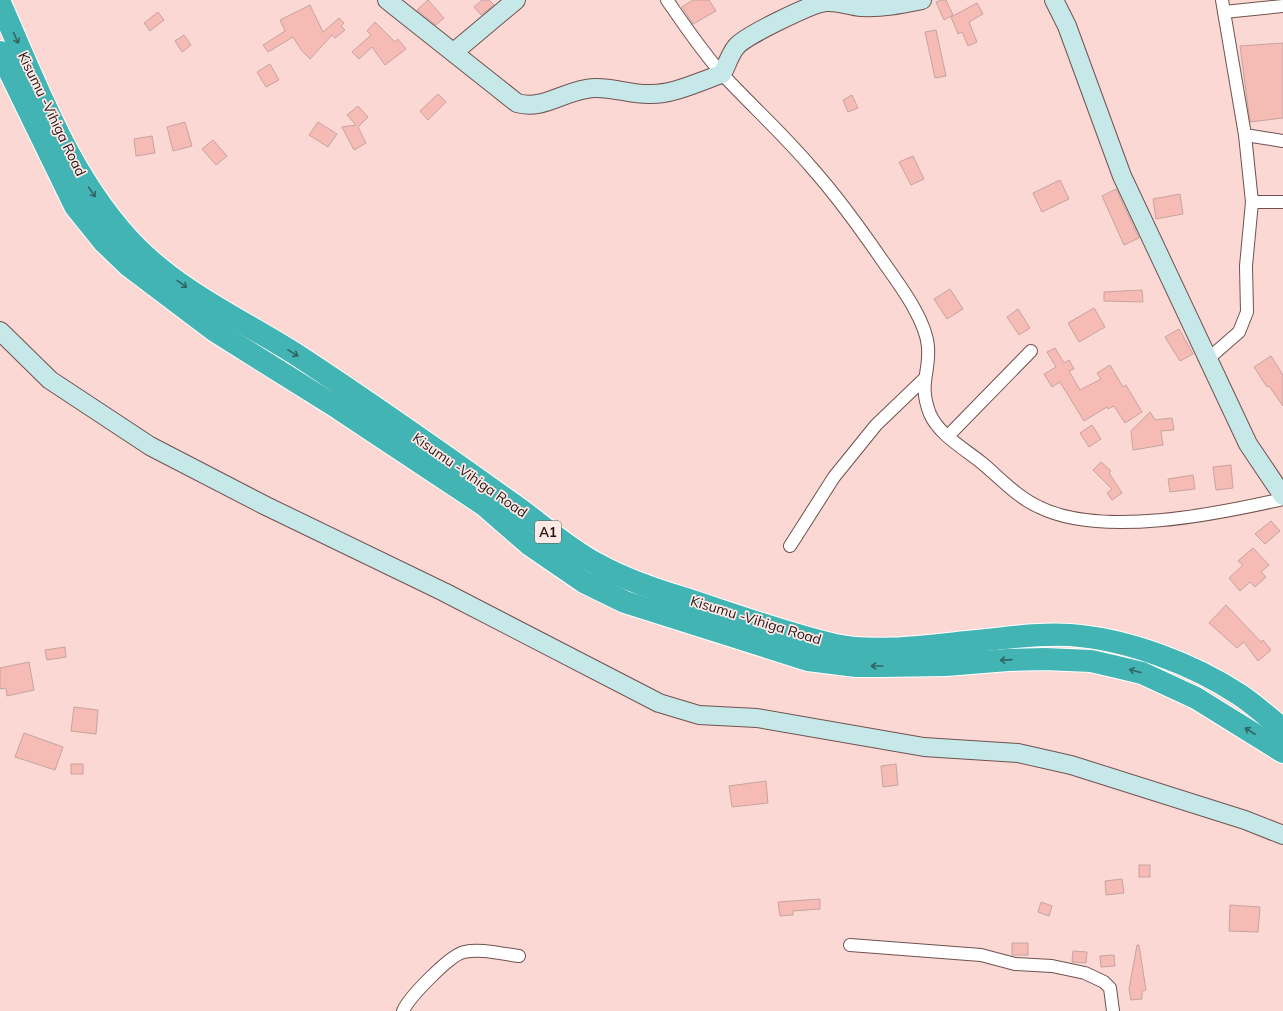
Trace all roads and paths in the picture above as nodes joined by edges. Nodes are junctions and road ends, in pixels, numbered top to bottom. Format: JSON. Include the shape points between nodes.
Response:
{"nodes":[{"id":1,"x":387,"y":0,"type":"edge"},
{"id":2,"x":516,"y":0,"type":"edge"},
{"id":3,"x":667,"y":0,"type":"edge"},
{"id":4,"x":922,"y":0,"type":"edge"},
{"id":5,"x":1057,"y":1,"type":"edge"},
{"id":6,"x":0,"y":3,"type":"edge"},
{"id":7,"x":1223,"y":6,"type":"edge"},
{"id":8,"x":1283,"y":6,"type":"edge"},
{"id":9,"x":0,"y":52,"type":"edge"},
{"id":10,"x":454,"y":52,"type":"junction"},
{"id":11,"x":722,"y":74,"type":"junction"},
{"id":12,"x":1245,"y":135,"type":"junction"},
{"id":13,"x":1283,"y":141,"type":"edge"},
{"id":14,"x":1252,"y":202,"type":"junction"},
{"id":15,"x":1283,"y":202,"type":"edge"},
{"id":16,"x":0,"y":332,"type":"edge"},
{"id":17,"x":1031,"y":351,"type":"dead end"},
{"id":18,"x":1208,"y":359,"type":"junction"},
{"id":19,"x":924,"y":380,"type":"junction"},
{"id":20,"x":948,"y":436,"type":"junction"},
{"id":21,"x":1283,"y":496,"type":"edge"},
{"id":22,"x":1283,"y":499,"type":"edge"},
{"id":23,"x":790,"y":546,"type":"dead end"},
{"id":24,"x":1283,"y":729,"type":"edge"},
{"id":25,"x":1283,"y":752,"type":"edge"},
{"id":26,"x":1283,"y":835,"type":"edge"},
{"id":27,"x":850,"y":945,"type":"dead end"},
{"id":28,"x":519,"y":956,"type":"dead end"},
{"id":29,"x":403,"y":1011,"type":"edge"},
{"id":30,"x":1113,"y":1011,"type":"edge"}],
"edges":[{"from":1,"to":10,"type":"street"},
{"from":2,"to":10,"type":"street"},
{"from":3,"to":11,"type":"street"},
{"from":4,"to":11,"type":"street","via":[[879,7],[841,2],[818,3],[745,39],[736,46]]},
{"from":5,"to":18,"type":"street","via":[[1122,176]]},
{"from":6,"to":24,"type":"highway","name":"Kisumu -Vihiga Road","number":"A1","one_way":true,"via":[[58,134],[74,164],[90,191],[138,249],[202,299],[298,356],[519,508],[560,541],[594,563],[634,583],[774,628],[838,645],[889,648],[1022,636],[1069,635],[1108,641],[1154,654],[1190,669],[1240,695]]},
{"from":7,"to":8,"type":"street"},
{"from":7,"to":12,"type":"street"},
{"from":25,"to":9,"type":"highway","name":"Kisumu -Vihiga Road","number":"A1","one_way":true,"via":[[1196,698],[1142,673],[1091,661],[1045,659],[882,666],[856,666],[808,660],[625,602],[584,582],[530,545],[484,505],[338,408],[215,331],[129,266],[104,242],[75,206]]},
{"from":10,"to":11,"type":"street","via":[[517,103],[527,106],[547,102],[578,90],[594,88],[651,94],[673,91]]},
{"from":11,"to":19,"type":"street","via":[[811,166],[858,226],[891,274],[925,336],[928,352]]},
{"from":12,"to":13,"type":"street"},
{"from":12,"to":14,"type":"street"},
{"from":14,"to":15,"type":"street"},
{"from":14,"to":18,"type":"street","via":[[1246,266],[1247,312],[1239,332]]},
{"from":16,"to":26,"type":"street","via":[[50,380],[150,446],[266,506],[444,592],[659,703],[699,715],[757,718],[924,747],[1018,753],[1079,767],[1245,820]]},
{"from":17,"to":20,"type":"street"},
{"from":18,"to":21,"type":"street","via":[[1248,444]]},
{"from":19,"to":20,"type":"street","via":[[924,392],[931,417]]},
{"from":19,"to":23,"type":"street","via":[[876,425],[834,477]]},
{"from":20,"to":22,"type":"street","via":[[1022,497],[1058,515],[1094,520],[1149,521],[1191,517]]},
{"from":27,"to":30,"type":"street","via":[[982,955],[1015,964],[1052,966],[1085,973],[1104,982],[1110,988]]},
{"from":28,"to":29,"type":"street","via":[[471,951],[457,955],[418,989]]}]}
